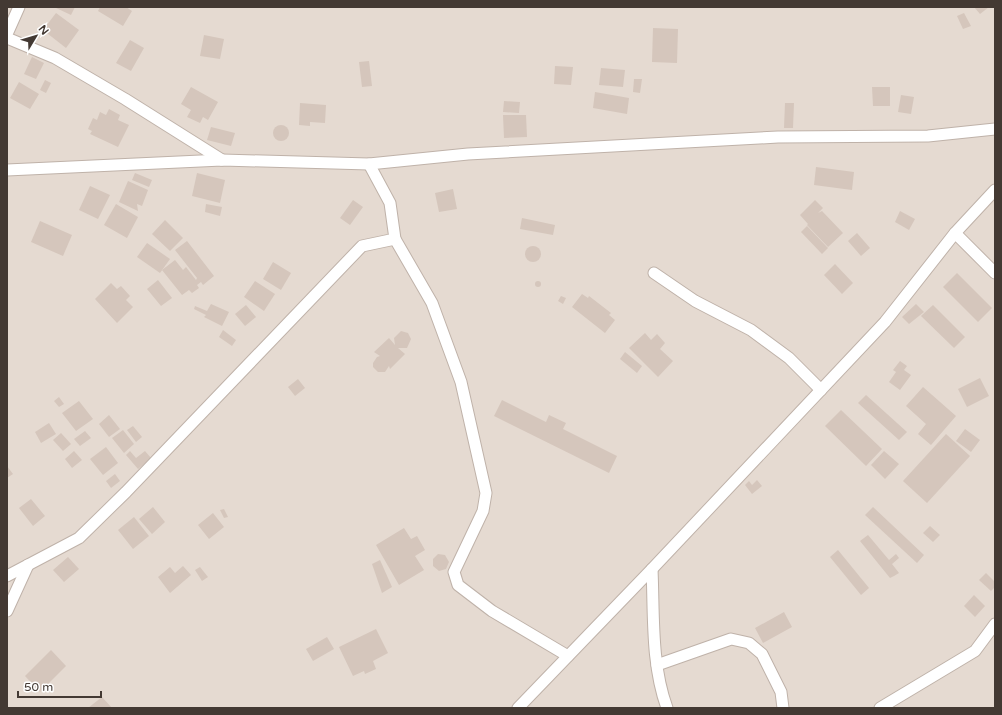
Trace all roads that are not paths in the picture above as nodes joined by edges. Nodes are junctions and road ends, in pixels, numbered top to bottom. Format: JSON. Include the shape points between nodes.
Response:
{"nodes":[{"id":1,"x":19,"y":7,"type":"edge"},
{"id":2,"x":7,"y":34,"type":"edge"},
{"id":3,"x":7,"y":38,"type":"edge"},
{"id":4,"x":995,"y":129,"type":"edge"},
{"id":5,"x":222,"y":160,"type":"junction"},
{"id":6,"x":369,"y":164,"type":"junction"},
{"id":7,"x":7,"y":170,"type":"edge"},
{"id":8,"x":995,"y":190,"type":"edge"},
{"id":9,"x":954,"y":233,"type":"junction"},
{"id":10,"x":394,"y":239,"type":"junction"},
{"id":11,"x":654,"y":273,"type":"dead end"},
{"id":12,"x":995,"y":273,"type":"edge"},
{"id":13,"x":821,"y":390,"type":"junction"},
{"id":14,"x":28,"y":565,"type":"junction"},
{"id":15,"x":652,"y":569,"type":"junction"},
{"id":16,"x":7,"y":576,"type":"edge"},
{"id":17,"x":7,"y":610,"type":"edge"},
{"id":18,"x":995,"y":624,"type":"edge"},
{"id":19,"x":568,"y":656,"type":"junction"},
{"id":20,"x":657,"y":665,"type":"junction"},
{"id":21,"x":518,"y":708,"type":"edge"},
{"id":22,"x":667,"y":708,"type":"edge"},
{"id":23,"x":783,"y":708,"type":"edge"},
{"id":24,"x":880,"y":708,"type":"edge"}],
"edges":[{"from":1,"to":2,"type":"street"},
{"from":3,"to":5,"type":"street","via":[[62,62]]},
{"from":4,"to":6,"type":"street","via":[[928,136],[778,137],[468,154]]},
{"from":5,"to":6,"type":"street"},
{"from":5,"to":7,"type":"street"},
{"from":6,"to":10,"type":"street","via":[[390,203]]},
{"from":8,"to":9,"type":"street"},
{"from":9,"to":12,"type":"street"},
{"from":9,"to":13,"type":"street","via":[[885,322]]},
{"from":10,"to":14,"type":"street","via":[[362,246],[105,514],[79,538]]},
{"from":10,"to":19,"type":"street","via":[[432,304],[461,382],[486,493],[482,511],[454,572],[458,585],[492,611]]},
{"from":11,"to":13,"type":"street","via":[[695,301],[751,330],[789,358]]},
{"from":13,"to":15,"type":"street"},
{"from":14,"to":16,"type":"street"},
{"from":14,"to":17,"type":"street"},
{"from":15,"to":19,"type":"street"},
{"from":15,"to":20,"type":"street"},
{"from":18,"to":24,"type":"street","via":[[976,652]]},
{"from":19,"to":21,"type":"street"},
{"from":20,"to":22,"type":"street"},
{"from":20,"to":23,"type":"street","via":[[730,639],[749,643],[762,654],[782,692]]}]}
